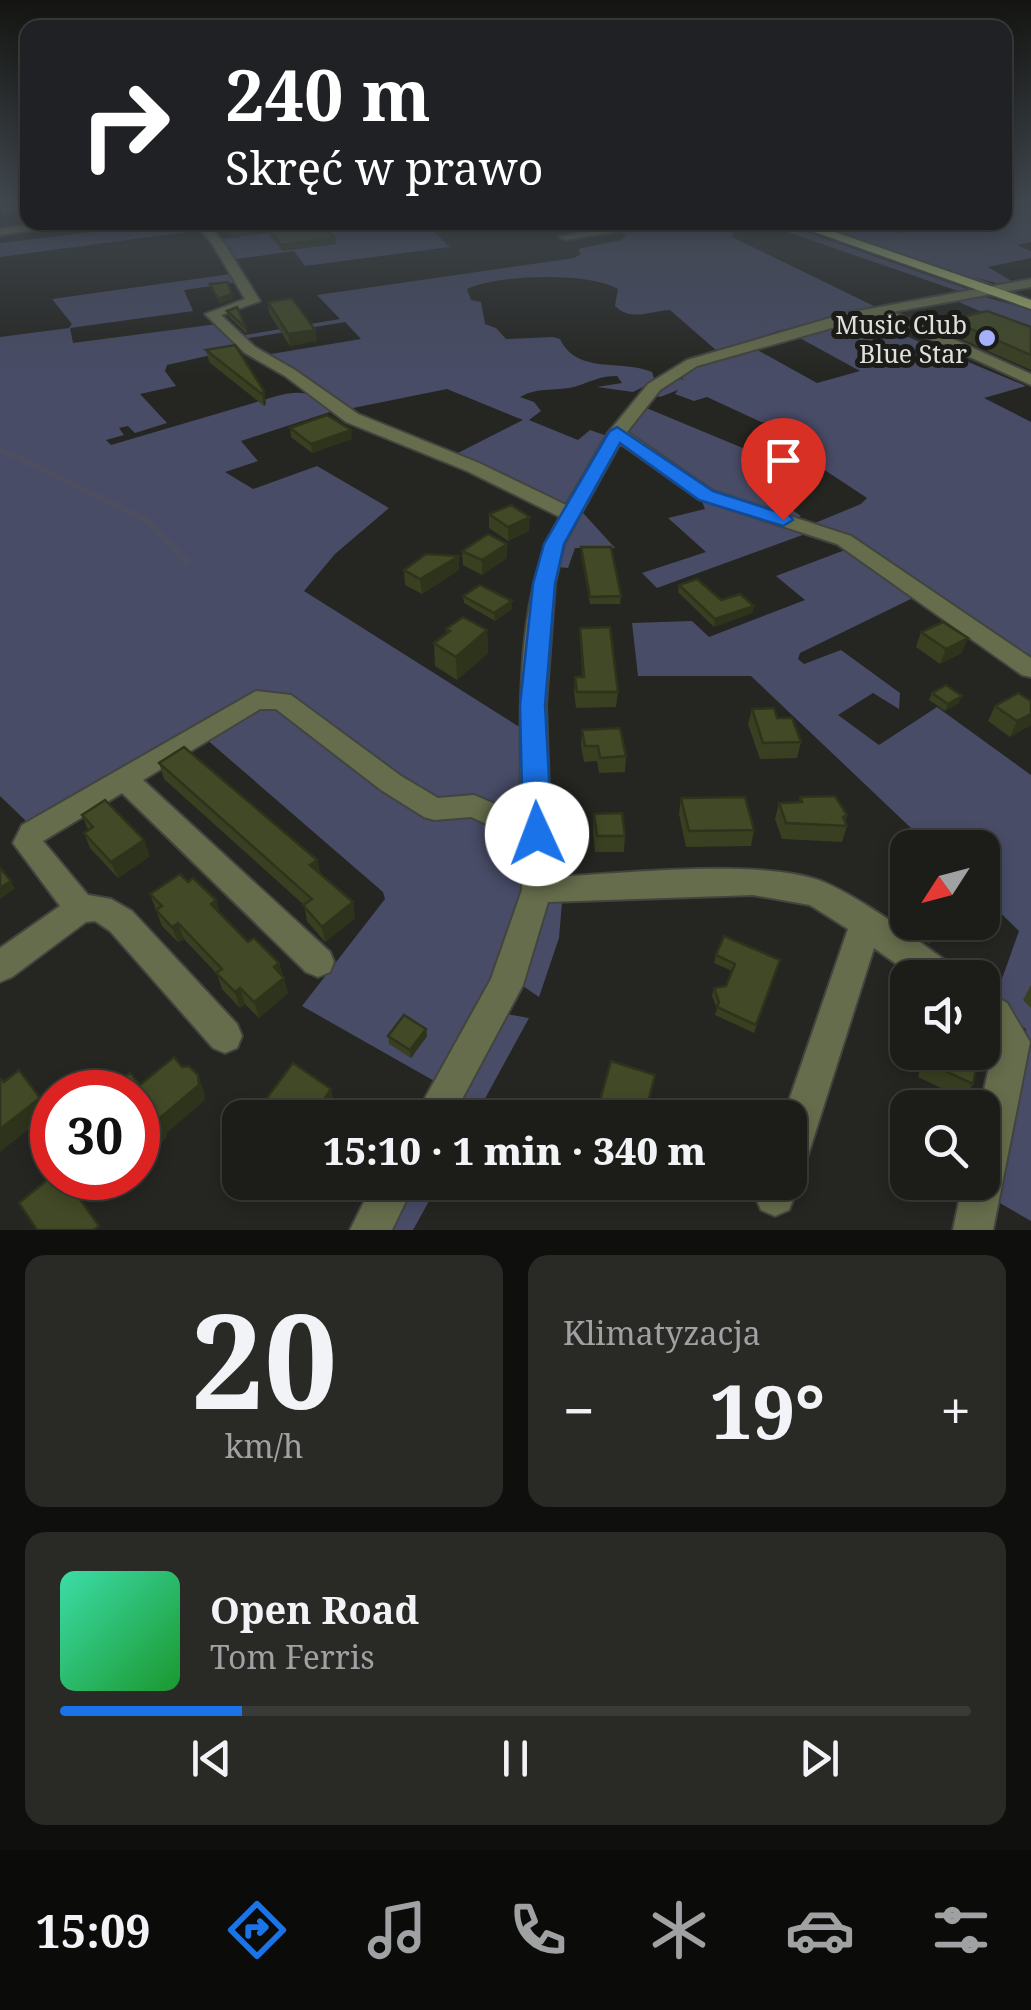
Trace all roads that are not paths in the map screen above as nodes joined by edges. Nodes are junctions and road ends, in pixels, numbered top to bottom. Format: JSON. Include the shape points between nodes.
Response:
{"nodes":[{"id":1,"x":229,"y":261,"type":"edge"},
{"id":2,"x":907,"y":261,"type":"edge"},
{"id":3,"x":1031,"y":282,"type":"edge"},
{"id":4,"x":992,"y":291,"type":"junction"},
{"id":5,"x":1031,"y":305,"type":"edge"},
{"id":6,"x":879,"y":311,"type":"junction"},
{"id":7,"x":1031,"y":380,"type":"edge"},
{"id":8,"x":617,"y":432,"type":"junction"},
{"id":9,"x":569,"y":514,"type":"junction"},
{"id":10,"x":1031,"y":668,"type":"edge"},
{"id":11,"x":124,"y":778,"type":"junction"},
{"id":12,"x":537,"y":834,"type":"junction"},
{"id":13,"x":537,"y":890,"type":"junction"},
{"id":14,"x":80,"y":909,"type":"junction"},
{"id":15,"x":866,"y":924,"type":"junction"},
{"id":16,"x":917,"y":960,"type":"edge"},
{"id":17,"x":318,"y":962,"type":"dead end"},
{"id":18,"x":0,"y":968,"type":"edge"},
{"id":19,"x":1000,"y":1022,"type":"edge"},
{"id":20,"x":225,"y":1036,"type":"dead end"},
{"id":21,"x":442,"y":1100,"type":"edge"},
{"id":22,"x":807,"y":1101,"type":"edge"},
{"id":23,"x":386,"y":1200,"type":"edge"},
{"id":24,"x":370,"y":1230,"type":"edge"},
{"id":25,"x":973,"y":1230,"type":"edge"}],
"edges":[{"from":1,"to":9,"type":"street","via":[[254,301],[212,314],[250,350],[352,418]]},
{"from":2,"to":4,"type":"main road"},
{"from":3,"to":4,"type":"street"},
{"from":4,"to":5,"type":"main road"},
{"from":4,"to":6,"type":"street"},
{"from":6,"to":7,"type":"street"},
{"from":6,"to":8,"type":"street","via":[[786,333],[674,371]]},
{"from":8,"to":9,"type":"street"},
{"from":8,"to":10,"type":"street","via":[[706,496],[844,540]]},
{"from":9,"to":12,"type":"street","via":[[544,584],[533,705]]},
{"from":11,"to":12,"type":"street","via":[[256,700],[282,701],[434,809],[474,806]]},
{"from":11,"to":14,"type":"street","via":[[32,833],[28,843]]},
{"from":11,"to":17,"type":"street"},
{"from":12,"to":13,"type":"street"},
{"from":13,"to":15,"type":"street","via":[[754,882],[817,893]]},
{"from":13,"to":21,"type":"street","via":[[506,985]]},
{"from":14,"to":18,"type":"street"},
{"from":14,"to":20,"type":"street","via":[[100,908],[121,921]]},
{"from":15,"to":16,"type":"street"},
{"from":15,"to":22,"type":"street"},
{"from":19,"to":25,"type":"street","via":[[1012,1042]]},
{"from":23,"to":24,"type":"street"}]}
